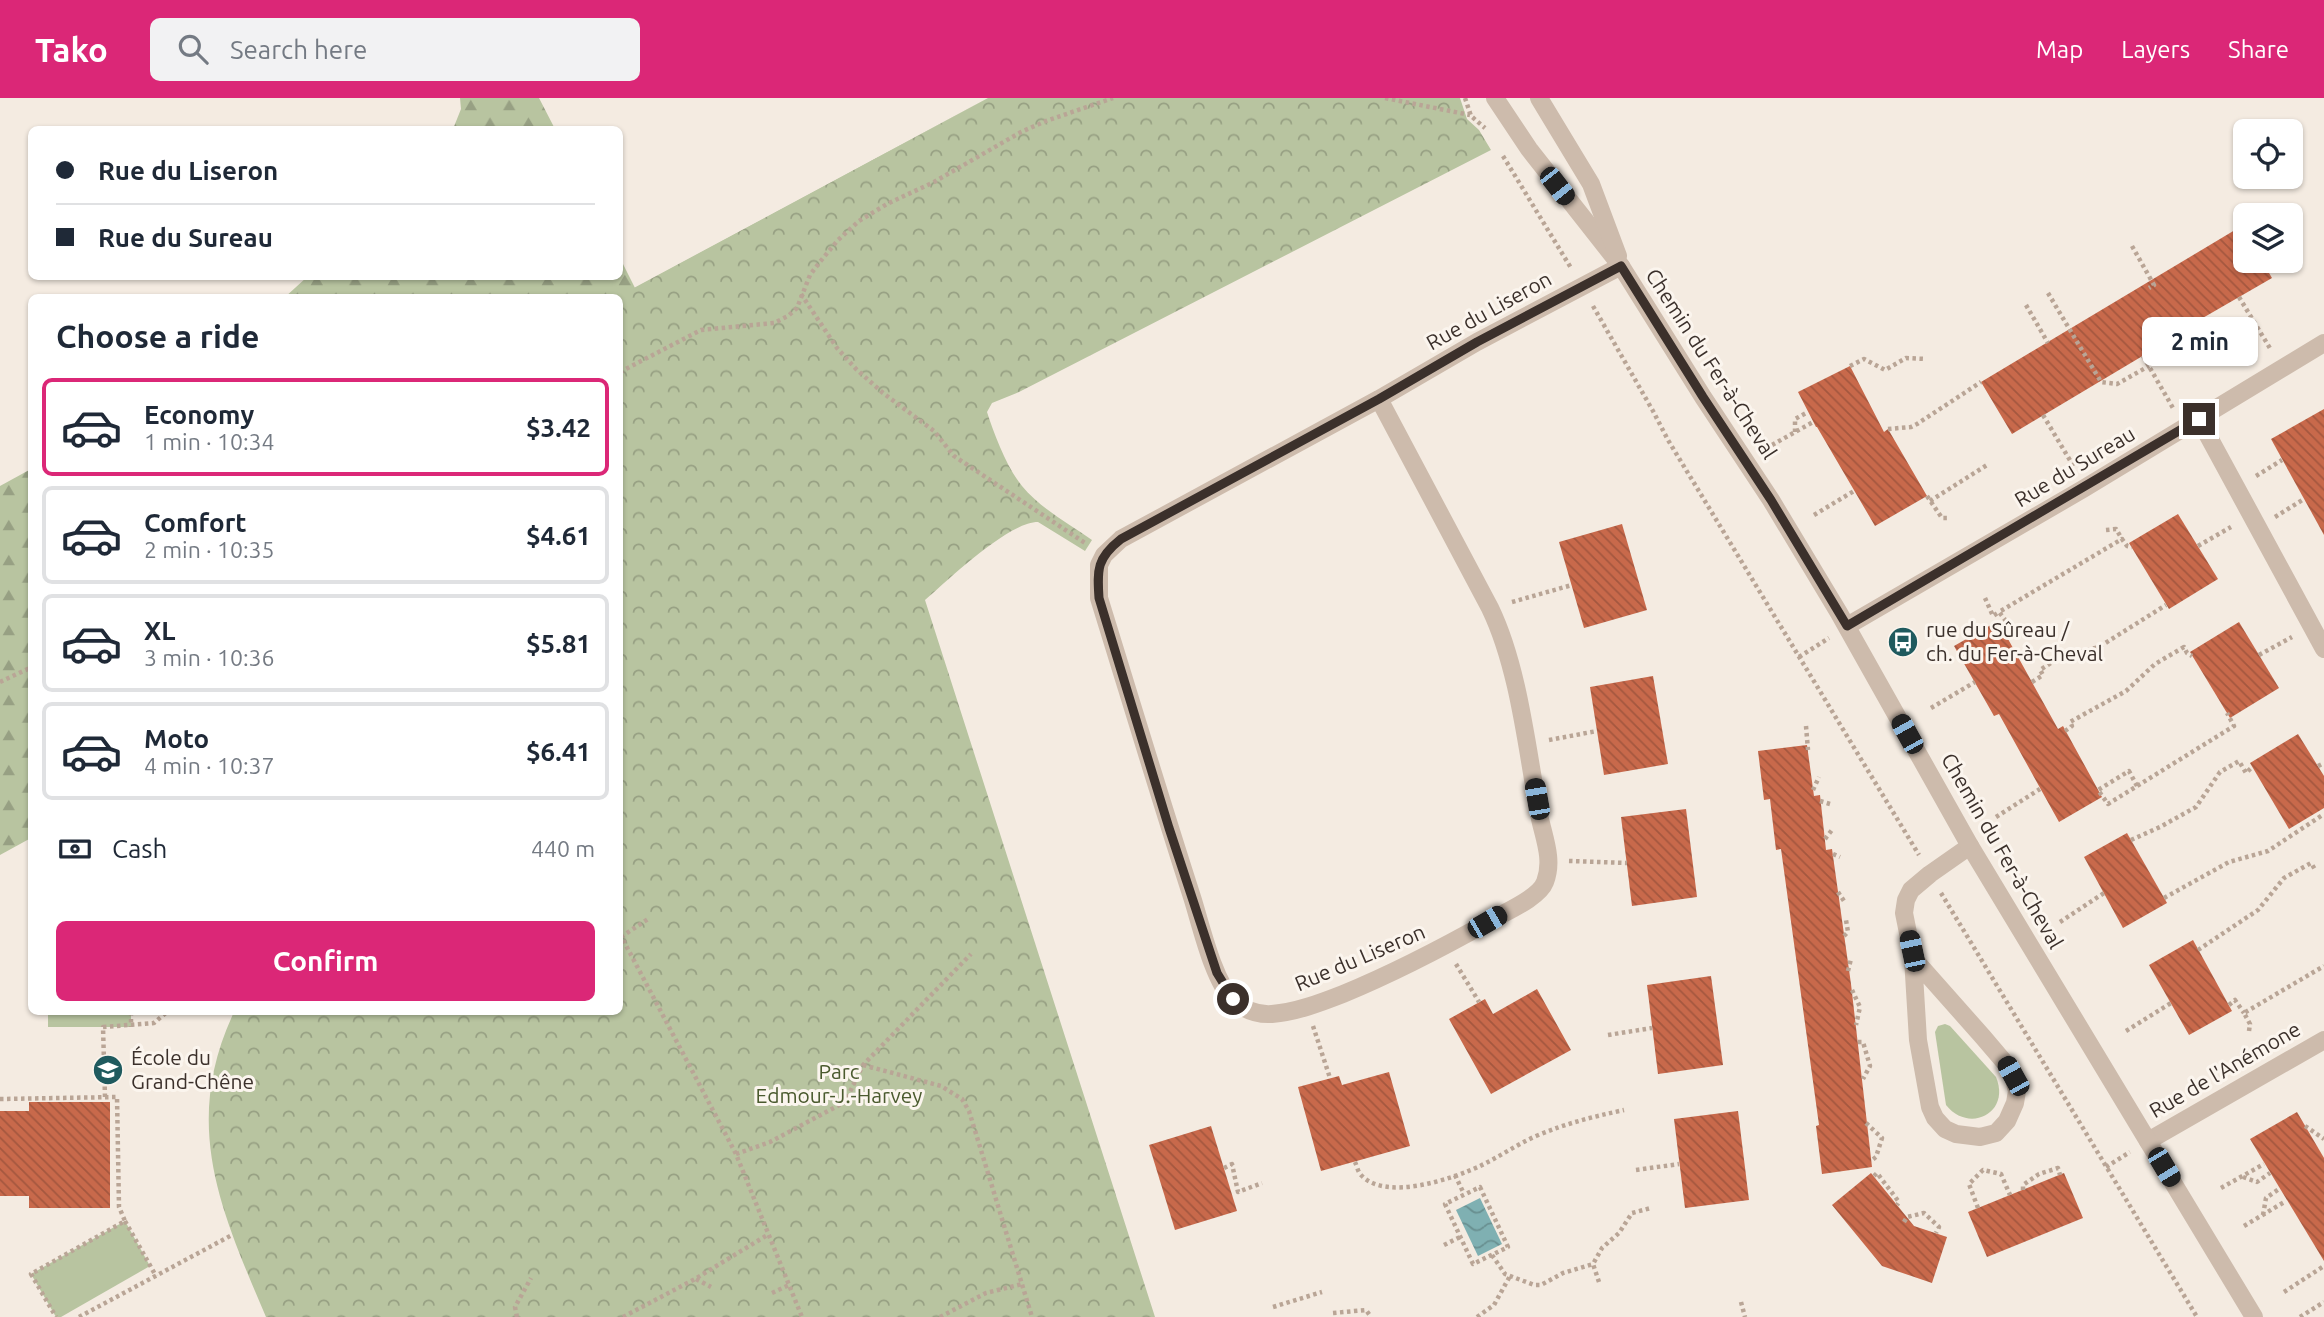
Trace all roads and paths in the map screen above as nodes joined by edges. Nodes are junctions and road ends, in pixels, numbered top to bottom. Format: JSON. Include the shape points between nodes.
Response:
{"nodes":[{"id":1,"x":1113,"y":98,"type":"edge"},
{"id":2,"x":1385,"y":98,"type":"edge"},
{"id":3,"x":1465,"y":98,"type":"edge"},
{"id":4,"x":1495,"y":98,"type":"edge"},
{"id":5,"x":1539,"y":98,"type":"edge"},
{"id":6,"x":1471,"y":116,"type":"junction"},
{"id":7,"x":1491,"y":135,"type":"dead end"},
{"id":8,"x":1498,"y":147,"type":"dead end"},
{"id":9,"x":2132,"y":246,"type":"dead end"},
{"id":10,"x":1621,"y":266,"type":"junction"},
{"id":11,"x":1570,"y":267,"type":"dead end"},
{"id":12,"x":2149,"y":288,"type":"dead end"},
{"id":13,"x":2048,"y":293,"type":"dead end"},
{"id":14,"x":802,"y":295,"type":"junction"},
{"id":15,"x":2239,"y":297,"type":"dead end"},
{"id":16,"x":2026,"y":305,"type":"dead end"},
{"id":17,"x":1597,"y":313,"type":"dead end"},
{"id":18,"x":2048,"y":343,"type":"dead end"},
{"id":19,"x":2324,"y":343,"type":"edge"},
{"id":20,"x":2272,"y":350,"type":"dead end"},
{"id":21,"x":2143,"y":356,"type":"dead end"},
{"id":22,"x":1926,"y":359,"type":"dead end"},
{"id":23,"x":1850,"y":366,"type":"dead end"},
{"id":24,"x":2149,"y":366,"type":"junction"},
{"id":25,"x":623,"y":370,"type":"edge"},
{"id":26,"x":1981,"y":382,"type":"dead end"},
{"id":27,"x":1379,"y":399,"type":"junction"},
{"id":28,"x":2174,"y":408,"type":"dead end"},
{"id":29,"x":1808,"y":412,"type":"dead end"},
{"id":30,"x":2043,"y":415,"type":"dead end"},
{"id":31,"x":2199,"y":419,"type":"junction"},
{"id":32,"x":1813,"y":422,"type":"dead end"},
{"id":33,"x":1888,"y":429,"type":"dead end"},
{"id":34,"x":1795,"y":432,"type":"junction"},
{"id":35,"x":1772,"y":445,"type":"dead end"},
{"id":36,"x":2282,"y":460,"type":"dead end"},
{"id":37,"x":1987,"y":465,"type":"dead end"},
{"id":38,"x":2075,"y":468,"type":"dead end"},
{"id":39,"x":2253,"y":478,"type":"dead end"},
{"id":40,"x":1854,"y":491,"type":"dead end"},
{"id":41,"x":2304,"y":499,"type":"dead end"},
{"id":42,"x":1814,"y":515,"type":"dead end"},
{"id":43,"x":2274,"y":517,"type":"dead end"},
{"id":44,"x":1948,"y":518,"type":"dead end"},
{"id":45,"x":2231,"y":527,"type":"dead end"},
{"id":46,"x":2106,"y":530,"type":"dead end"},
{"id":47,"x":2122,"y":539,"type":"junction"},
{"id":48,"x":1089,"y":545,"type":"dead end"},
{"id":49,"x":2198,"y":546,"type":"dead end"},
{"id":50,"x":2132,"y":547,"type":"dead end"},
{"id":51,"x":1572,"y":585,"type":"dead end"},
{"id":52,"x":1985,"y":598,"type":"dead end"},
{"id":53,"x":2166,"y":605,"type":"dead end"},
{"id":54,"x":1490,"y":608,"type":"junction"},
{"id":55,"x":1999,"y":612,"type":"junction"},
{"id":56,"x":2000,"y":625,"type":"dead end"},
{"id":57,"x":1847,"y":626,"type":"junction"},
{"id":58,"x":2292,"y":637,"type":"dead end"},
{"id":59,"x":1813,"y":648,"type":"dead end"},
{"id":60,"x":2324,"y":649,"type":"edge"},
{"id":61,"x":2259,"y":655,"type":"dead end"},
{"id":62,"x":2192,"y":656,"type":"dead end"},
{"id":63,"x":1799,"y":657,"type":"junction"},
{"id":64,"x":28,"y":669,"type":"edge"},
{"id":65,"x":0,"y":682,"type":"edge"},
{"id":66,"x":1975,"y":682,"type":"dead end"},
{"id":67,"x":2032,"y":682,"type":"dead end"},
{"id":68,"x":1931,"y":708,"type":"dead end"},
{"id":69,"x":2227,"y":713,"type":"dead end"},
{"id":70,"x":1805,"y":726,"type":"dead end"},
{"id":71,"x":1597,"y":731,"type":"dead end"},
{"id":72,"x":2065,"y":731,"type":"dead end"},
{"id":73,"x":1527,"y":744,"type":"junction"},
{"id":74,"x":1808,"y":750,"type":"dead end"},
{"id":75,"x":2324,"y":763,"type":"edge"},
{"id":76,"x":2318,"y":766,"type":"dead end"},
{"id":77,"x":2252,"y":767,"type":"dead end"},
{"id":78,"x":1819,"y":777,"type":"dead end"},
{"id":79,"x":2137,"y":786,"type":"junction"},
{"id":80,"x":2040,"y":789,"type":"dead end"},
{"id":81,"x":1813,"y":790,"type":"dead end"},
{"id":82,"x":1820,"y":801,"type":"dead end"},
{"id":83,"x":1830,"y":804,"type":"dead end"},
{"id":84,"x":2324,"y":814,"type":"edge"},
{"id":85,"x":1996,"y":817,"type":"dead end"},
{"id":86,"x":1832,"y":830,"type":"dead end"},
{"id":87,"x":1825,"y":839,"type":"dead end"},
{"id":88,"x":2131,"y":840,"type":"dead end"},
{"id":89,"x":1970,"y":846,"type":"junction"},
{"id":90,"x":1833,"y":854,"type":"dead end"},
{"id":91,"x":1918,"y":854,"type":"dead end"},
{"id":92,"x":1840,"y":857,"type":"dead end"},
{"id":93,"x":1549,"y":863,"type":"junction"},
{"id":94,"x":1627,"y":863,"type":"dead end"},
{"id":95,"x":2316,"y":871,"type":"dead end"},
{"id":96,"x":1940,"y":890,"type":"dead end"},
{"id":97,"x":1838,"y":892,"type":"dead end"},
{"id":98,"x":2104,"y":893,"type":"dead end"},
{"id":99,"x":2164,"y":898,"type":"dead end"},
{"id":100,"x":1844,"y":901,"type":"dead end"},
{"id":101,"x":648,"y":919,"type":"dead end"},
{"id":102,"x":1846,"y":920,"type":"dead end"},
{"id":103,"x":2060,"y":922,"type":"dead end"},
{"id":104,"x":623,"y":933,"type":"edge"},
{"id":105,"x":1844,"y":936,"type":"dead end"},
{"id":106,"x":623,"y":941,"type":"edge"},
{"id":107,"x":1445,"y":947,"type":"junction"},
{"id":108,"x":2198,"y":950,"type":"dead end"},
{"id":109,"x":971,"y":954,"type":"dead end"},
{"id":110,"x":1913,"y":958,"type":"junction"},
{"id":111,"x":1851,"y":959,"type":"dead end"},
{"id":112,"x":2324,"y":966,"type":"edge"},
{"id":113,"x":1848,"y":971,"type":"dead end"},
{"id":114,"x":1852,"y":990,"type":"dead end"},
{"id":115,"x":1479,"y":1002,"type":"dead end"},
{"id":116,"x":2171,"y":1003,"type":"dead end"},
{"id":117,"x":2229,"y":1005,"type":"dead end"},
{"id":118,"x":1307,"y":1007,"type":"junction"},
{"id":119,"x":2244,"y":1013,"type":"junction"},
{"id":120,"x":131,"y":1015,"type":"edge"},
{"id":121,"x":163,"y":1015,"type":"edge"},
{"id":122,"x":1856,"y":1025,"type":"dead end"},
{"id":123,"x":131,"y":1027,"type":"junction"},
{"id":124,"x":1652,"y":1028,"type":"dead end"},
{"id":125,"x":2126,"y":1031,"type":"dead end"},
{"id":126,"x":2249,"y":1031,"type":"dead end"},
{"id":127,"x":1608,"y":1035,"type":"dead end"},
{"id":128,"x":2324,"y":1040,"type":"edge"},
{"id":129,"x":1858,"y":1042,"type":"dead end"},
{"id":130,"x":863,"y":1065,"type":"junction"},
{"id":131,"x":1330,"y":1079,"type":"dead end"},
{"id":132,"x":1863,"y":1079,"type":"dead end"},
{"id":133,"x":105,"y":1097,"type":"junction"},
{"id":134,"x":0,"y":1098,"type":"edge"},
{"id":135,"x":1624,"y":1110,"type":"dead end"},
{"id":136,"x":1866,"y":1123,"type":"dead end"},
{"id":137,"x":2305,"y":1126,"type":"dead end"},
{"id":138,"x":2324,"y":1139,"type":"edge"},
{"id":139,"x":2148,"y":1141,"type":"junction"},
{"id":140,"x":736,"y":1154,"type":"junction"},
{"id":141,"x":2120,"y":1158,"type":"dead end"},
{"id":142,"x":1871,"y":1161,"type":"dead end"},
{"id":143,"x":1355,"y":1162,"type":"dead end"},
{"id":144,"x":1679,"y":1164,"type":"dead end"},
{"id":145,"x":2264,"y":1164,"type":"dead end"},
{"id":146,"x":2106,"y":1167,"type":"junction"},
{"id":147,"x":1224,"y":1168,"type":"dead end"},
{"id":148,"x":1636,"y":1170,"type":"dead end"},
{"id":149,"x":2270,"y":1173,"type":"dead end"},
{"id":150,"x":1455,"y":1175,"type":"junction"},
{"id":151,"x":2060,"y":1175,"type":"dead end"},
{"id":152,"x":2242,"y":1176,"type":"junction"},
{"id":153,"x":1874,"y":1177,"type":"dead end"},
{"id":154,"x":1262,"y":1183,"type":"dead end"},
{"id":155,"x":2221,"y":1188,"type":"dead end"},
{"id":156,"x":2279,"y":1189,"type":"dead end"},
{"id":157,"x":2023,"y":1190,"type":"dead end"},
{"id":158,"x":1464,"y":1194,"type":"junction"},
{"id":159,"x":2010,"y":1195,"type":"dead end"},
{"id":160,"x":2286,"y":1201,"type":"dead end"},
{"id":161,"x":1897,"y":1205,"type":"dead end"},
{"id":162,"x":1651,"y":1208,"type":"dead end"},
{"id":163,"x":1978,"y":1208,"type":"dead end"},
{"id":164,"x":2263,"y":1215,"type":"junction"},
{"id":165,"x":125,"y":1221,"type":"junction"},
{"id":166,"x":1904,"y":1222,"type":"dead end"},
{"id":167,"x":2244,"y":1226,"type":"dead end"},
{"id":168,"x":1936,"y":1233,"type":"dead end"},
{"id":169,"x":769,"y":1234,"type":"junction"},
{"id":170,"x":232,"y":1235,"type":"dead end"},
{"id":171,"x":1460,"y":1237,"type":"junction"},
{"id":172,"x":1444,"y":1245,"type":"dead end"},
{"id":173,"x":1492,"y":1255,"type":"junction"},
{"id":174,"x":1593,"y":1264,"type":"junction"},
{"id":175,"x":2324,"y":1266,"type":"edge"},
{"id":176,"x":156,"y":1276,"type":"junction"},
{"id":177,"x":1510,"y":1276,"type":"junction"},
{"id":178,"x":531,"y":1278,"type":"dead end"},
{"id":179,"x":695,"y":1279,"type":"junction"},
{"id":180,"x":1599,"y":1282,"type":"dead end"},
{"id":181,"x":1022,"y":1284,"type":"junction"},
{"id":182,"x":789,"y":1285,"type":"junction"},
{"id":183,"x":710,"y":1287,"type":"dead end"},
{"id":184,"x":1322,"y":1292,"type":"dead end"},
{"id":185,"x":2284,"y":1292,"type":"dead end"},
{"id":186,"x":772,"y":1293,"type":"dead end"},
{"id":187,"x":1741,"y":1302,"type":"dead end"},
{"id":188,"x":2324,"y":1302,"type":"edge"},
{"id":189,"x":1273,"y":1307,"type":"dead end"},
{"id":190,"x":1332,"y":1313,"type":"dead end"},
{"id":191,"x":56,"y":1317,"type":"edge"},
{"id":192,"x":79,"y":1317,"type":"edge"},
{"id":193,"x":517,"y":1317,"type":"edge"},
{"id":194,"x":623,"y":1317,"type":"edge"},
{"id":195,"x":802,"y":1317,"type":"edge"},
{"id":196,"x":940,"y":1317,"type":"edge"},
{"id":197,"x":1032,"y":1317,"type":"edge"},
{"id":198,"x":1371,"y":1317,"type":"edge"},
{"id":199,"x":1477,"y":1317,"type":"edge"},
{"id":200,"x":1745,"y":1317,"type":"edge"},
{"id":201,"x":2197,"y":1317,"type":"edge"},
{"id":202,"x":2255,"y":1317,"type":"edge"},
{"id":203,"x":2300,"y":1317,"type":"edge"}],
"edges":[{"from":1,"to":14,"type":"path","via":[[1021,132],[859,221],[819,263]]},
{"from":2,"to":6,"type":"path"},
{"from":3,"to":6,"type":"path"},
{"from":4,"to":10,"type":"street","name":"Chemin du Fer-à-Cheval"},
{"from":5,"to":10,"type":"street","name":"Chemin du Fer-à-Cheval","via":[[1591,184]]},
{"from":6,"to":7,"type":"path"},
{"from":8,"to":11,"type":"path"},
{"from":9,"to":12,"type":"path","via":[[2154,285]]},
{"from":10,"to":27,"type":"street","name":"Rue du Liseron"},
{"from":10,"to":57,"type":"street","name":"Chemin du Fer-à-Cheval"},
{"from":13,"to":24,"type":"path","via":[[2101,382],[2117,384]]},
{"from":14,"to":25,"type":"path","via":[[797,308],[774,323],[701,330]]},
{"from":14,"to":48,"type":"path","via":[[856,369],[934,431],[954,456]]},
{"from":15,"to":20,"type":"path"},
{"from":16,"to":18,"type":"path"},
{"from":17,"to":63,"type":"path"},
{"from":19,"to":31,"type":"street","name":"Rue du Sureau"},
{"from":21,"to":24,"type":"path"},
{"from":22,"to":23,"type":"path","via":[[1906,358],[1885,370],[1864,359]]},
{"from":24,"to":28,"type":"path"},
{"from":26,"to":33,"type":"path","via":[[1917,424]]},
{"from":27,"to":54,"type":"street"},
{"from":27,"to":118,"type":"street","name":"Rue du Liseron","via":[[1121,539],[1099,565],[1099,598],[1217,973],[1233,999],[1252,1012],[1274,1014]]},
{"from":29,"to":34,"type":"path","via":[[1795,419]]},
{"from":30,"to":38,"type":"path"},
{"from":31,"to":57,"type":"street","name":"Rue du Sureau"},
{"from":31,"to":60,"type":"street"},
{"from":32,"to":34,"type":"path"},
{"from":34,"to":35,"type":"path"},
{"from":36,"to":39,"type":"path"},
{"from":37,"to":44,"type":"path","via":[[1929,498],[1942,518]]},
{"from":40,"to":42,"type":"path"},
{"from":41,"to":43,"type":"path"},
{"from":45,"to":49,"type":"path"},
{"from":46,"to":47,"type":"path","via":[[2116,528]]},
{"from":47,"to":50,"type":"path"},
{"from":47,"to":55,"type":"path"},
{"from":51,"to":54,"type":"path"},
{"from":52,"to":55,"type":"path","via":[[1993,616]]},
{"from":53,"to":67,"type":"path","via":[[2099,647],[2060,657],[2040,670],[2043,675]]},
{"from":54,"to":73,"type":"street","via":[[1504,642]]},
{"from":55,"to":56,"type":"path","via":[[2006,621]]},
{"from":57,"to":89,"type":"street","name":"Chemin du Fer-à-Cheval"},
{"from":58,"to":61,"type":"path"},
{"from":59,"to":63,"type":"path"},
{"from":62,"to":72,"type":"path","via":[[2184,648],[2155,664],[2126,691],[2070,722],[2072,726]]},
{"from":63,"to":91,"type":"path"},
{"from":64,"to":65,"type":"path"},
{"from":66,"to":68,"type":"path"},
{"from":69,"to":79,"type":"path","via":[[2234,726]]},
{"from":70,"to":74,"type":"path"},
{"from":71,"to":73,"type":"path"},
{"from":73,"to":93,"type":"street"},
{"from":75,"to":76,"type":"path"},
{"from":77,"to":88,"type":"path","via":[[2246,773],[2239,761],[2220,772],[2196,807]]},
{"from":78,"to":81,"type":"path"},
{"from":79,"to":79,"type":"path","via":[[2108,804],[2098,790],[2129,771]]},
{"from":80,"to":85,"type":"path"},
{"from":82,"to":83,"type":"path"},
{"from":84,"to":99,"type":"path","via":[[2268,851],[2229,862]]},
{"from":86,"to":87,"type":"path"},
{"from":89,"to":110,"type":"street","via":[[1908,894],[1904,912]]},
{"from":89,"to":139,"type":"street","name":"Chemin du Fer-à-Cheval"},
{"from":90,"to":92,"type":"path"},
{"from":93,"to":94,"type":"path","via":[[1579,859]]},
{"from":93,"to":107,"type":"street","name":"Rue du Liseron","via":[[1546,881],[1538,892]]},
{"from":95,"to":108,"type":"path","via":[[2311,863],[2284,878],[2258,910]]},
{"from":96,"to":146,"type":"path"},
{"from":97,"to":100,"type":"path"},
{"from":98,"to":103,"type":"path"},
{"from":101,"to":104,"type":"path"},
{"from":102,"to":105,"type":"path"},
{"from":106,"to":140,"type":"path"},
{"from":107,"to":115,"type":"path"},
{"from":107,"to":118,"type":"street","name":"Rue du Liseron"},
{"from":109,"to":130,"type":"path"},
{"from":110,"to":110,"type":"street","via":[[1918,1040],[1935,1118],[1956,1134],[1980,1138],[1996,1133],[2015,1103],[2013,1076]]},
{"from":111,"to":113,"type":"path"},
{"from":112,"to":119,"type":"path"},
{"from":114,"to":122,"type":"path","via":[[1860,1007]]},
{"from":116,"to":125,"type":"path"},
{"from":117,"to":119,"type":"path","via":[[2235,1000]]},
{"from":118,"to":131,"type":"path"},
{"from":119,"to":126,"type":"path"},
{"from":120,"to":123,"type":"path"},
{"from":121,"to":123,"type":"path","via":[[154,1023]]},
{"from":123,"to":133,"type":"path","via":[[103,1027]]},
{"from":124,"to":127,"type":"path"},
{"from":128,"to":139,"type":"street","name":"Rue de l'Anémone"},
{"from":129,"to":132,"type":"path","via":[[1863,1042],[1870,1066]]},
{"from":130,"to":140,"type":"path","via":[[845,1102],[770,1142]]},
{"from":130,"to":181,"type":"path","via":[[941,1086],[962,1099]]},
{"from":133,"to":134,"type":"path"},
{"from":133,"to":165,"type":"path","via":[[117,1097],[120,1207]]},
{"from":135,"to":150,"type":"path","via":[[1576,1120]]},
{"from":136,"to":142,"type":"path","via":[[1882,1138]]},
{"from":137,"to":138,"type":"path"},
{"from":139,"to":202,"type":"street","name":"Chemin du Fer-à-Cheval"},
{"from":140,"to":169,"type":"path"},
{"from":141,"to":146,"type":"path"},
{"from":143,"to":150,"type":"path","via":[[1360,1176],[1393,1187],[1419,1187]]},
{"from":144,"to":148,"type":"path"},
{"from":145,"to":152,"type":"path"},
{"from":146,"to":201,"type":"path"},
{"from":147,"to":154,"type":"path","via":[[1232,1164],[1238,1192]]},
{"from":149,"to":152,"type":"path","via":[[2257,1182]]},
{"from":150,"to":158,"type":"path"},
{"from":151,"to":157,"type":"path","via":[[2058,1168],[2039,1174],[2023,1185]]},
{"from":152,"to":155,"type":"path"},
{"from":153,"to":161,"type":"path","via":[[1877,1173]]},
{"from":156,"to":164,"type":"path","via":[[2266,1198]]},
{"from":158,"to":171,"type":"path","via":[[1445,1204]]},
{"from":158,"to":173,"type":"path","via":[[1480,1187],[1503,1235],[1508,1247]]},
{"from":159,"to":163,"type":"path","via":[[2001,1174],[1983,1170],[1969,1184]]},
{"from":160,"to":164,"type":"path"},
{"from":162,"to":174,"type":"path","via":[[1632,1213]]},
{"from":164,"to":167,"type":"path"},
{"from":165,"to":176,"type":"path"},
{"from":165,"to":191,"type":"path","via":[[31,1274]]},
{"from":166,"to":168,"type":"path","via":[[1906,1217],[1924,1213],[1939,1227]]},
{"from":169,"to":179,"type":"path"},
{"from":169,"to":182,"type":"path"},
{"from":170,"to":176,"type":"path"},
{"from":171,"to":172,"type":"path"},
{"from":171,"to":173,"type":"path","via":[[1473,1265]]},
{"from":173,"to":177,"type":"path"},
{"from":174,"to":177,"type":"path","via":[[1541,1285]]},
{"from":174,"to":180,"type":"path"},
{"from":175,"to":185,"type":"path"},
{"from":176,"to":192,"type":"path"},
{"from":177,"to":199,"type":"path","via":[[1494,1305]]},
{"from":178,"to":193,"type":"path","via":[[515,1307]]},
{"from":179,"to":183,"type":"path"},
{"from":179,"to":194,"type":"path"},
{"from":181,"to":196,"type":"path","via":[[986,1293]]},
{"from":181,"to":197,"type":"path"},
{"from":182,"to":186,"type":"path"},
{"from":182,"to":195,"type":"path"},
{"from":184,"to":189,"type":"path"},
{"from":187,"to":200,"type":"path"},
{"from":188,"to":203,"type":"path"},
{"from":190,"to":198,"type":"path","via":[[1366,1310]]}]}
